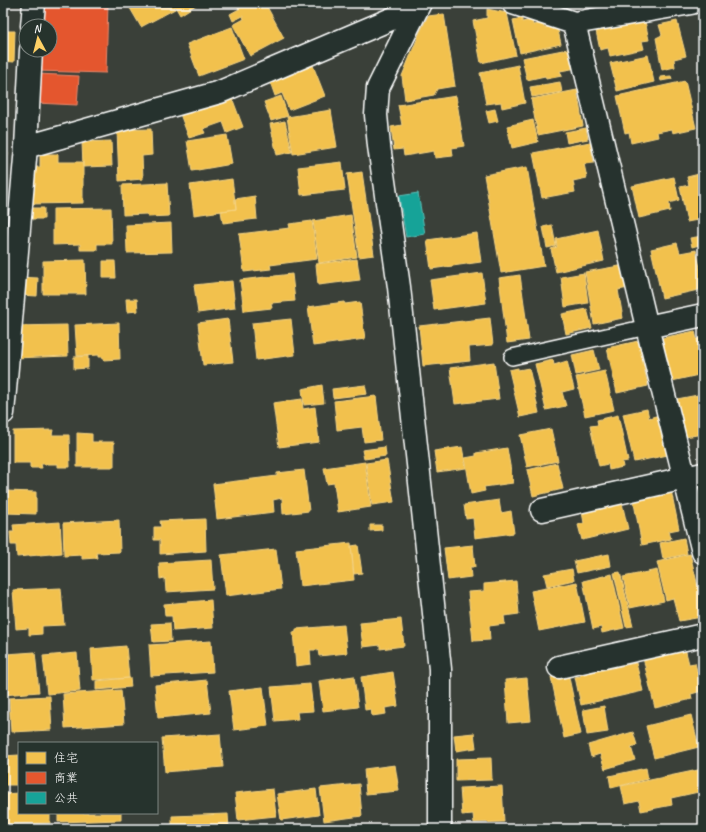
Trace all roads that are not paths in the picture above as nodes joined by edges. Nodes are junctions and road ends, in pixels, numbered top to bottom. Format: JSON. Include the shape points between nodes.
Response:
{"nodes":[{"id":1,"x":34,"y":3,"type":"edge"},
{"id":2,"x":513,"y":3,"type":"edge"},
{"id":3,"x":691,"y":3,"type":"edge"},
{"id":4,"x":419,"y":6,"type":"edge"},
{"id":5,"x":33,"y":18,"type":"edge"},
{"id":6,"x":574,"y":23,"type":"junction"},
{"id":7,"x":31,"y":58,"type":"edge"},
{"id":8,"x":26,"y":147,"type":"junction"},
{"id":9,"x":703,"y":315,"type":"edge"},
{"id":10,"x":647,"y":327,"type":"junction"},
{"id":11,"x":512,"y":357,"type":"dead end"},
{"id":12,"x":3,"y":413,"type":"edge"},
{"id":13,"x":694,"y":476,"type":"edge"},
{"id":14,"x":542,"y":510,"type":"dead end"},
{"id":15,"x":703,"y":552,"type":"edge"},
{"id":16,"x":703,"y":635,"type":"edge"},
{"id":17,"x":559,"y":667,"type":"dead end"},
{"id":18,"x":440,"y":829,"type":"edge"}],
"edges":[{"from":1,"to":5,"type":"street"},
{"from":2,"to":6,"type":"street"},
{"from":3,"to":6,"type":"street"},
{"from":4,"to":8,"type":"street","via":[[220,92]]},
{"from":4,"to":18,"type":"street","via":[[378,88],[376,115],[399,295],[440,669]]},
{"from":6,"to":10,"type":"street"},
{"from":7,"to":8,"type":"street"},
{"from":8,"to":12,"type":"street"},
{"from":9,"to":10,"type":"street"},
{"from":10,"to":11,"type":"lane"},
{"from":10,"to":13,"type":"street"},
{"from":13,"to":14,"type":"street"},
{"from":13,"to":15,"type":"street"},
{"from":16,"to":17,"type":"street"}]}
